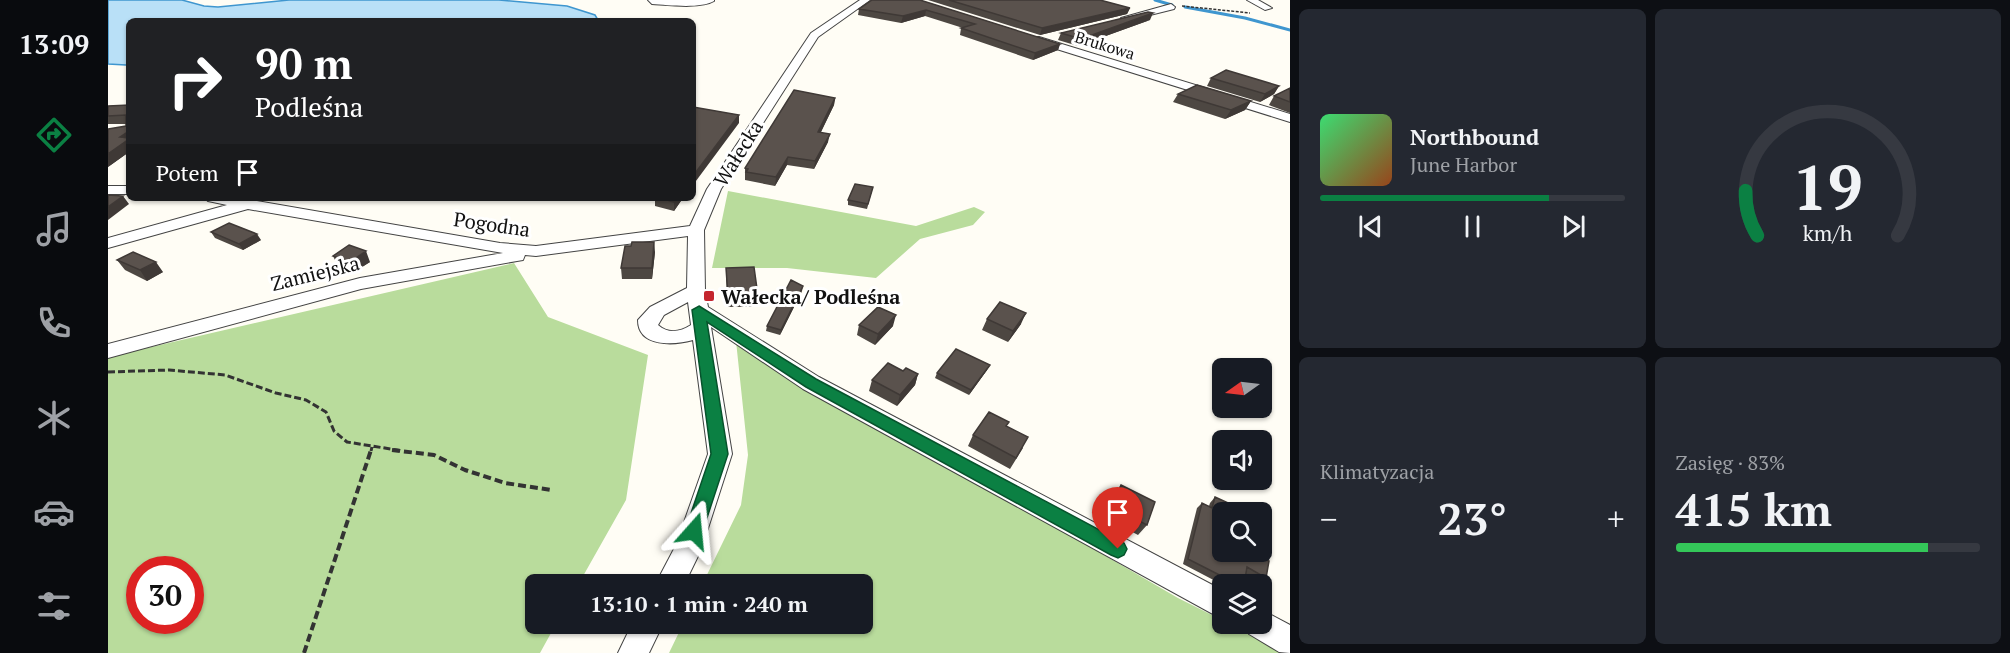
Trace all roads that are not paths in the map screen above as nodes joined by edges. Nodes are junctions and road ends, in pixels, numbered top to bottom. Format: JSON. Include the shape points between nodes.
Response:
{"nodes":[{"id":1,"x":866,"y":0,"type":"edge"},
{"id":2,"x":1251,"y":0,"type":"edge"},
{"id":3,"x":652,"y":1,"type":"edge"},
{"id":4,"x":713,"y":1,"type":"edge"},
{"id":5,"x":1171,"y":7,"type":"road end"},
{"id":6,"x":1268,"y":8,"type":"road end"},
{"id":7,"x":1116,"y":20,"type":"edge"},
{"id":8,"x":1061,"y":34,"type":"edge"},
{"id":9,"x":1290,"y":118,"type":"edge"},
{"id":10,"x":108,"y":190,"type":"edge"},
{"id":11,"x":126,"y":190,"type":"edge"},
{"id":12,"x":236,"y":201,"type":"edge"},
{"id":13,"x":252,"y":203,"type":"junction"},
{"id":14,"x":281,"y":203,"type":"edge"},
{"id":15,"x":696,"y":230,"type":"junction"},
{"id":16,"x":108,"y":243,"type":"edge"},
{"id":17,"x":536,"y":251,"type":"junction"},
{"id":18,"x":699,"y":310,"type":"junction"},
{"id":19,"x":108,"y":351,"type":"edge"},
{"id":20,"x":675,"y":574,"type":"edge"},
{"id":21,"x":1212,"y":600,"type":"edge"},
{"id":22,"x":1272,"y":631,"type":"edge"},
{"id":23,"x":643,"y":634,"type":"edge"},
{"id":24,"x":1290,"y":641,"type":"edge"},
{"id":25,"x":633,"y":653,"type":"edge"}],
"edges":[{"from":1,"to":15,"type":"street","name":"Wałecka","via":[[814,35],[714,189]]},
{"from":2,"to":6,"type":"street"},
{"from":3,"to":4,"type":"street"},
{"from":5,"to":7,"type":"street"},
{"from":8,"to":9,"type":"street","name":"Brukowa","via":[[1033,38]]},
{"from":10,"to":11,"type":"street"},
{"from":12,"to":13,"type":"street","name":"Pogodna"},
{"from":13,"to":14,"type":"street","name":"Pogodna"},
{"from":13,"to":16,"type":"street"},
{"from":14,"to":17,"type":"street","name":"Pogodna","via":[[500,248]]},
{"from":15,"to":17,"type":"street","name":"Pogodna"},
{"from":15,"to":18,"type":"street","name":"Wałecka"},
{"from":17,"to":19,"type":"street","name":"Zamiejska","via":[[360,284]]},
{"from":18,"to":20,"type":"street","name":"Wałecka","via":[[720,454],[688,550]]},
{"from":18,"to":21,"type":"street","via":[[811,383]]},
{"from":22,"to":24,"type":"street"},
{"from":23,"to":25,"type":"street"}]}
